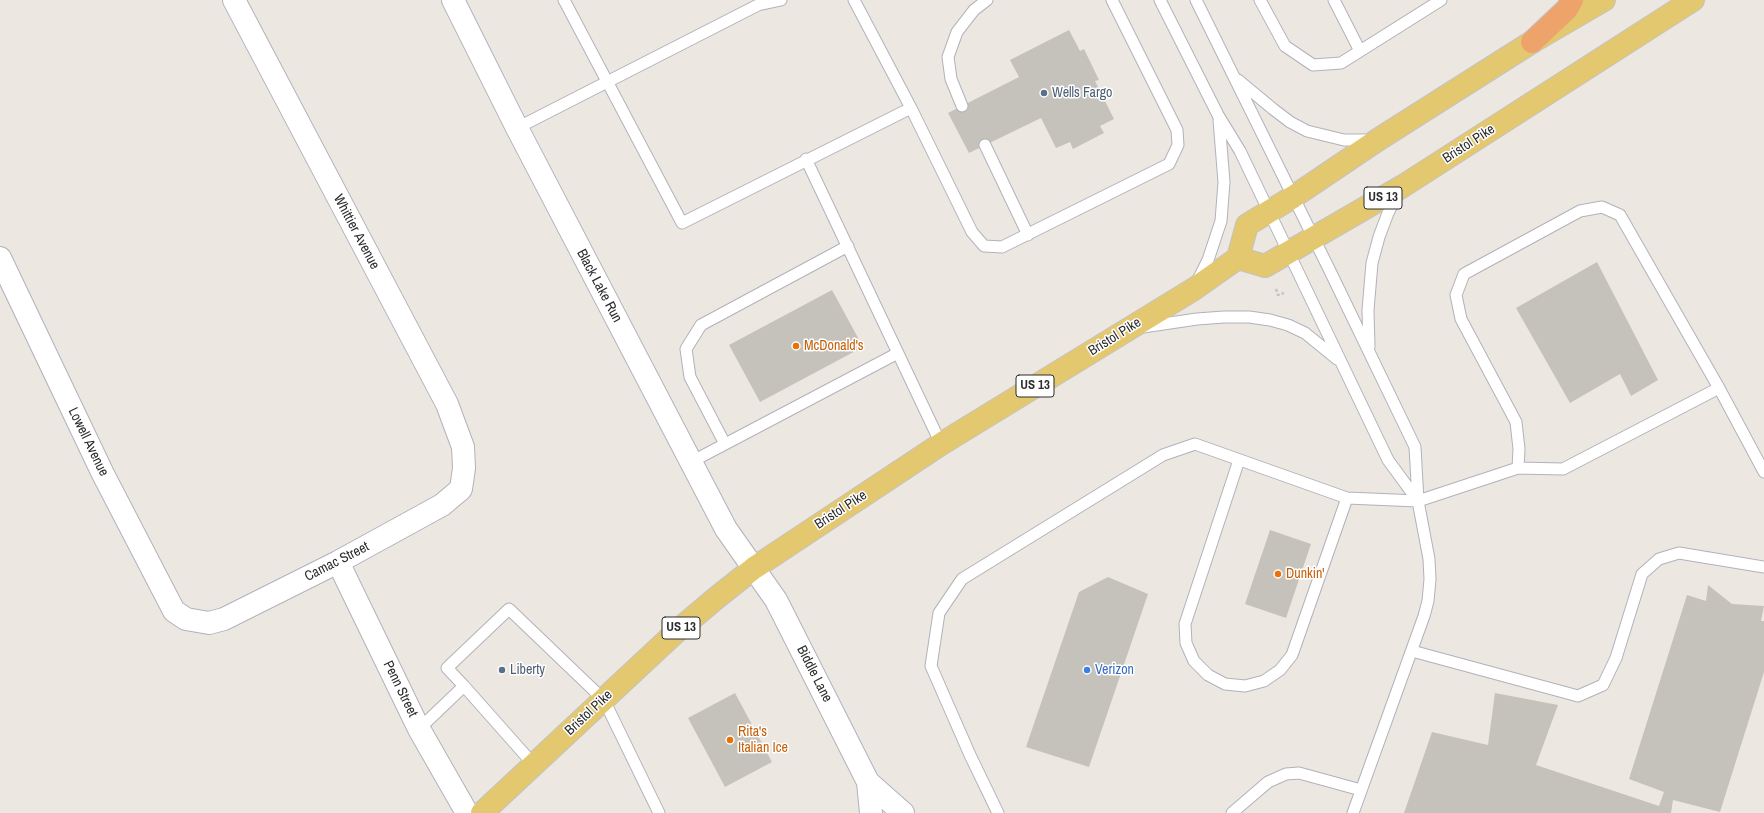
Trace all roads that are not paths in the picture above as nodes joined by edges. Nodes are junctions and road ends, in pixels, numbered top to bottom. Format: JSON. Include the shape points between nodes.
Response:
{"nodes":[{"id":1,"x":234,"y":0,"type":"edge"},
{"id":2,"x":453,"y":0,"type":"edge"},
{"id":3,"x":564,"y":0,"type":"edge"},
{"id":4,"x":781,"y":0,"type":"edge"},
{"id":5,"x":854,"y":0,"type":"edge"},
{"id":6,"x":987,"y":0,"type":"edge"},
{"id":7,"x":1112,"y":0,"type":"edge"},
{"id":8,"x":1160,"y":0,"type":"edge"},
{"id":9,"x":1196,"y":0,"type":"edge"},
{"id":10,"x":1260,"y":0,"type":"edge"},
{"id":11,"x":1334,"y":0,"type":"edge"},
{"id":12,"x":1441,"y":0,"type":"edge"},
{"id":13,"x":1572,"y":0,"type":"edge"},
{"id":14,"x":1604,"y":0,"type":"edge"},
{"id":15,"x":1693,"y":0,"type":"edge"},
{"id":16,"x":1532,"y":42,"type":"junction"},
{"id":17,"x":1360,"y":51,"type":"junction"},
{"id":18,"x":1235,"y":78,"type":"junction"},
{"id":19,"x":607,"y":81,"type":"junction"},
{"id":20,"x":962,"y":106,"type":"dead end"},
{"id":21,"x":911,"y":108,"type":"junction"},
{"id":22,"x":1218,"y":115,"type":"junction"},
{"id":23,"x":517,"y":128,"type":"junction"},
{"id":24,"x":1379,"y":139,"type":"junction"},
{"id":25,"x":985,"y":146,"type":"dead end"},
{"id":26,"x":806,"y":159,"type":"junction"},
{"id":27,"x":1403,"y":186,"type":"junction"},
{"id":28,"x":1293,"y":197,"type":"junction"},
{"id":29,"x":1268,"y":210,"type":"junction"},
{"id":30,"x":1028,"y":235,"type":"junction"},
{"id":31,"x":1314,"y":238,"type":"junction"},
{"id":32,"x":848,"y":246,"type":"junction"},
{"id":33,"x":1288,"y":253,"type":"junction"},
{"id":34,"x":0,"y":258,"type":"edge"},
{"id":35,"x":1238,"y":258,"type":"junction"},
{"id":36,"x":1194,"y":289,"type":"junction"},
{"id":37,"x":1128,"y":329,"type":"junction"},
{"id":38,"x":1369,"y":351,"type":"junction"},
{"id":39,"x":898,"y":353,"type":"junction"},
{"id":40,"x":1341,"y":362,"type":"junction"},
{"id":41,"x":1719,"y":388,"type":"junction"},
{"id":42,"x":725,"y":444,"type":"junction"},
{"id":43,"x":941,"y":444,"type":"junction"},
{"id":44,"x":1239,"y":460,"type":"junction"},
{"id":45,"x":691,"y":462,"type":"junction"},
{"id":46,"x":464,"y":468,"type":"joint"},
{"id":47,"x":1518,"y":468,"type":"junction"},
{"id":48,"x":1764,"y":472,"type":"edge"},
{"id":49,"x":1348,"y":498,"type":"junction"},
{"id":50,"x":1418,"y":501,"type":"junction"},
{"id":51,"x":338,"y":562,"type":"junction"},
{"id":52,"x":1764,"y":567,"type":"edge"},
{"id":53,"x":754,"y":568,"type":"junction"},
{"id":54,"x":186,"y":619,"type":"joint"},
{"id":55,"x":1412,"y":651,"type":"junction"},
{"id":56,"x":464,"y":686,"type":"junction"},
{"id":57,"x":604,"y":700,"type":"junction"},
{"id":58,"x":419,"y":729,"type":"junction"},
{"id":59,"x":534,"y":765,"type":"junction"},
{"id":60,"x":868,"y":782,"type":"junction"},
{"id":61,"x":1361,"y":790,"type":"junction"},
{"id":62,"x":467,"y":813,"type":"edge"},
{"id":63,"x":482,"y":813,"type":"edge"},
{"id":64,"x":659,"y":813,"type":"edge"},
{"id":65,"x":871,"y":813,"type":"edge"},
{"id":66,"x":904,"y":813,"type":"edge"},
{"id":67,"x":998,"y":813,"type":"edge"},
{"id":68,"x":1232,"y":813,"type":"edge"},
{"id":69,"x":1352,"y":813,"type":"edge"}],
"edges":[{"from":1,"to":46,"type":"street","name":"Whittier Avenue","via":[[447,404],[463,447]]},
{"from":2,"to":23,"type":"street","name":"Black Lake Run"},
{"from":3,"to":19,"type":"lane"},
{"from":4,"to":19,"type":"lane","via":[[758,5]]},
{"from":5,"to":21,"type":"lane"},
{"from":6,"to":20,"type":"lane","via":[[974,10],[958,32],[948,57],[950,79]]},
{"from":7,"to":30,"type":"lane","via":[[1177,130],[1178,146],[1169,164]]},
{"from":8,"to":22,"type":"lane"},
{"from":9,"to":18,"type":"lane"},
{"from":10,"to":17,"type":"lane","via":[[1285,46],[1313,65],[1341,63]]},
{"from":11,"to":17,"type":"lane"},
{"from":12,"to":17,"type":"lane"},
{"from":13,"to":16,"type":"highway","via":[[1567,9]]},
{"from":14,"to":16,"type":"main road"},
{"from":15,"to":27,"type":"main road","name":"Bristol Pike","number":"US 13"},
{"from":16,"to":24,"type":"main road"},
{"from":18,"to":24,"type":"lane","via":[[1290,122],[1307,131],[1344,140]]},
{"from":18,"to":28,"type":"lane"},
{"from":19,"to":23,"type":"lane"},
{"from":19,"to":26,"type":"lane","via":[[682,223]]},
{"from":21,"to":26,"type":"lane"},
{"from":21,"to":30,"type":"lane","via":[[972,232],[984,246],[1002,247]]},
{"from":22,"to":29,"type":"lane","via":[[1240,151]]},
{"from":22,"to":36,"type":"lane","via":[[1224,182],[1221,221],[1208,260]]},
{"from":23,"to":45,"type":"street","name":"Black Lake Run"},
{"from":24,"to":28,"type":"main road"},
{"from":25,"to":30,"type":"lane"},
{"from":26,"to":32,"type":"lane"},
{"from":27,"to":31,"type":"main road","name":"Bristol Pike","number":"US 13"},
{"from":27,"to":38,"type":"lane","via":[[1388,213],[1372,263],[1368,310]]},
{"from":28,"to":29,"type":"main road"},
{"from":28,"to":31,"type":"lane"},
{"from":29,"to":33,"type":"lane"},
{"from":29,"to":35,"type":"main road","via":[[1247,225]]},
{"from":31,"to":33,"type":"main road","name":"Bristol Pike","number":"US 13"},
{"from":31,"to":38,"type":"lane"},
{"from":32,"to":39,"type":"lane"},
{"from":32,"to":42,"type":"lane","via":[[701,325],[686,349],[690,377]]},
{"from":33,"to":35,"type":"main road","name":"Bristol Pike","number":"US 13","via":[[1266,266]]},
{"from":33,"to":40,"type":"lane"},
{"from":34,"to":54,"type":"street","name":"Lowell Avenue","via":[[103,474],[174,611]]},
{"from":35,"to":36,"type":"main road","name":"Bristol Pike","number":"US 13"},
{"from":36,"to":37,"type":"main road","name":"Bristol Pike","number":"US 13"},
{"from":37,"to":40,"type":"lane","via":[[1224,317],[1270,320],[1305,333]]},
{"from":37,"to":43,"type":"main road","name":"Bristol Pike","number":"US 13"},
{"from":38,"to":50,"type":"lane","via":[[1415,447]]},
{"from":39,"to":42,"type":"lane"},
{"from":39,"to":43,"type":"lane"},
{"from":40,"to":50,"type":"lane","via":[[1388,460]]},
{"from":41,"to":47,"type":"lane","via":[[1563,469]]},
{"from":41,"to":47,"type":"lane","via":[[1620,215],[1602,207],[1580,211],[1464,274],[1456,295],[1461,319],[1516,422],[1520,448]]},
{"from":41,"to":48,"type":"lane"},
{"from":42,"to":45,"type":"lane"},
{"from":43,"to":53,"type":"main road","name":"Bristol Pike","number":"US 13"},
{"from":44,"to":49,"type":"lane"},
{"from":44,"to":49,"type":"lane","via":[[1185,624],[1186,643],[1194,661],[1208,675],[1225,684],[1245,686],[1264,681],[1280,670],[1292,655]]},
{"from":44,"to":67,"type":"lane","via":[[1195,444],[1163,455],[962,579],[939,613],[931,666]]},
{"from":45,"to":53,"type":"street","name":"Black Lake Run","via":[[726,529]]},
{"from":46,"to":51,"type":"street","name":"Camac Street","via":[[461,489],[442,506]]},
{"from":47,"to":50,"type":"lane"},
{"from":49,"to":50,"type":"lane"},
{"from":50,"to":55,"type":"lane","via":[[1429,559],[1430,579],[1428,601]]},
{"from":51,"to":54,"type":"street","name":"Camac Street","via":[[224,619],[209,623]]},
{"from":51,"to":58,"type":"street","name":"Penn Street"},
{"from":52,"to":55,"type":"lane","via":[[1679,553],[1659,559],[1642,574],[1616,658],[1603,684],[1578,696]]},
{"from":53,"to":57,"type":"main road","name":"Bristol Pike","number":"US 13","via":[[676,632]]},
{"from":53,"to":60,"type":"street","name":"Biddle Lane","via":[[776,600]]},
{"from":55,"to":61,"type":"lane"},
{"from":56,"to":57,"type":"lane","via":[[447,668],[509,609]]},
{"from":56,"to":58,"type":"lane"},
{"from":56,"to":59,"type":"lane"},
{"from":57,"to":59,"type":"main road","name":"Bristol Pike","number":"US 13"},
{"from":57,"to":64,"type":"lane"},
{"from":58,"to":62,"type":"street","name":"Penn Street"},
{"from":59,"to":63,"type":"main road","name":"Bristol Pike","number":"US 13"},
{"from":60,"to":65,"type":"street","name":"Biddle Lane"},
{"from":60,"to":66,"type":"street","name":"Biddle Lane"},
{"from":61,"to":68,"type":"lane","via":[[1299,773],[1286,774],[1268,782]]},
{"from":61,"to":69,"type":"lane"}]}
